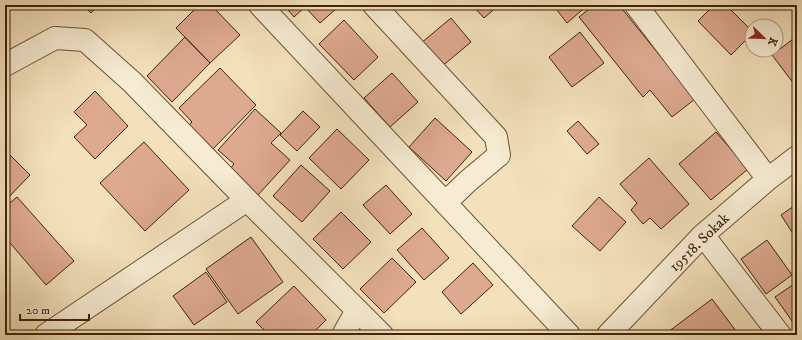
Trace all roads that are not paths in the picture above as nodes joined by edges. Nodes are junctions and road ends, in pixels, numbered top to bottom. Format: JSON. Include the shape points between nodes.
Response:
{"nodes":[{"id":1,"x":260,"y":5,"type":"edge"},
{"id":2,"x":374,"y":5,"type":"edge"},
{"id":3,"x":636,"y":5,"type":"edge"},
{"id":4,"x":5,"y":65,"type":"edge"},
{"id":5,"x":797,"y":156,"type":"edge"},
{"id":6,"x":768,"y":179,"type":"junction"},
{"id":7,"x":247,"y":200,"type":"junction"},
{"id":8,"x":445,"y":203,"type":"junction"},
{"id":9,"x":703,"y":235,"type":"junction"},
{"id":10,"x":357,"y":310,"type":"junction"},
{"id":11,"x":46,"y":335,"type":"edge"},
{"id":12,"x":343,"y":335,"type":"edge"},
{"id":13,"x":382,"y":335,"type":"edge"},
{"id":14,"x":569,"y":335,"type":"edge"},
{"id":15,"x":608,"y":335,"type":"edge"},
{"id":16,"x":780,"y":335,"type":"edge"}],
"edges":[{"from":1,"to":8,"type":"street"},
{"from":2,"to":8,"type":"street","via":[[496,138],[499,155]]},
{"from":3,"to":6,"type":"street"},
{"from":4,"to":7,"type":"street","via":[[54,38],[85,40],[132,82]]},
{"from":5,"to":6,"type":"street","name":"19518. Sokak"},
{"from":6,"to":9,"type":"street","name":"19518. Sokak"},
{"from":7,"to":10,"type":"street"},
{"from":7,"to":11,"type":"street"},
{"from":8,"to":14,"type":"street"},
{"from":9,"to":15,"type":"street","name":"19518. Sokak"},
{"from":9,"to":16,"type":"street"},
{"from":10,"to":12,"type":"street"},
{"from":10,"to":13,"type":"street"}]}
